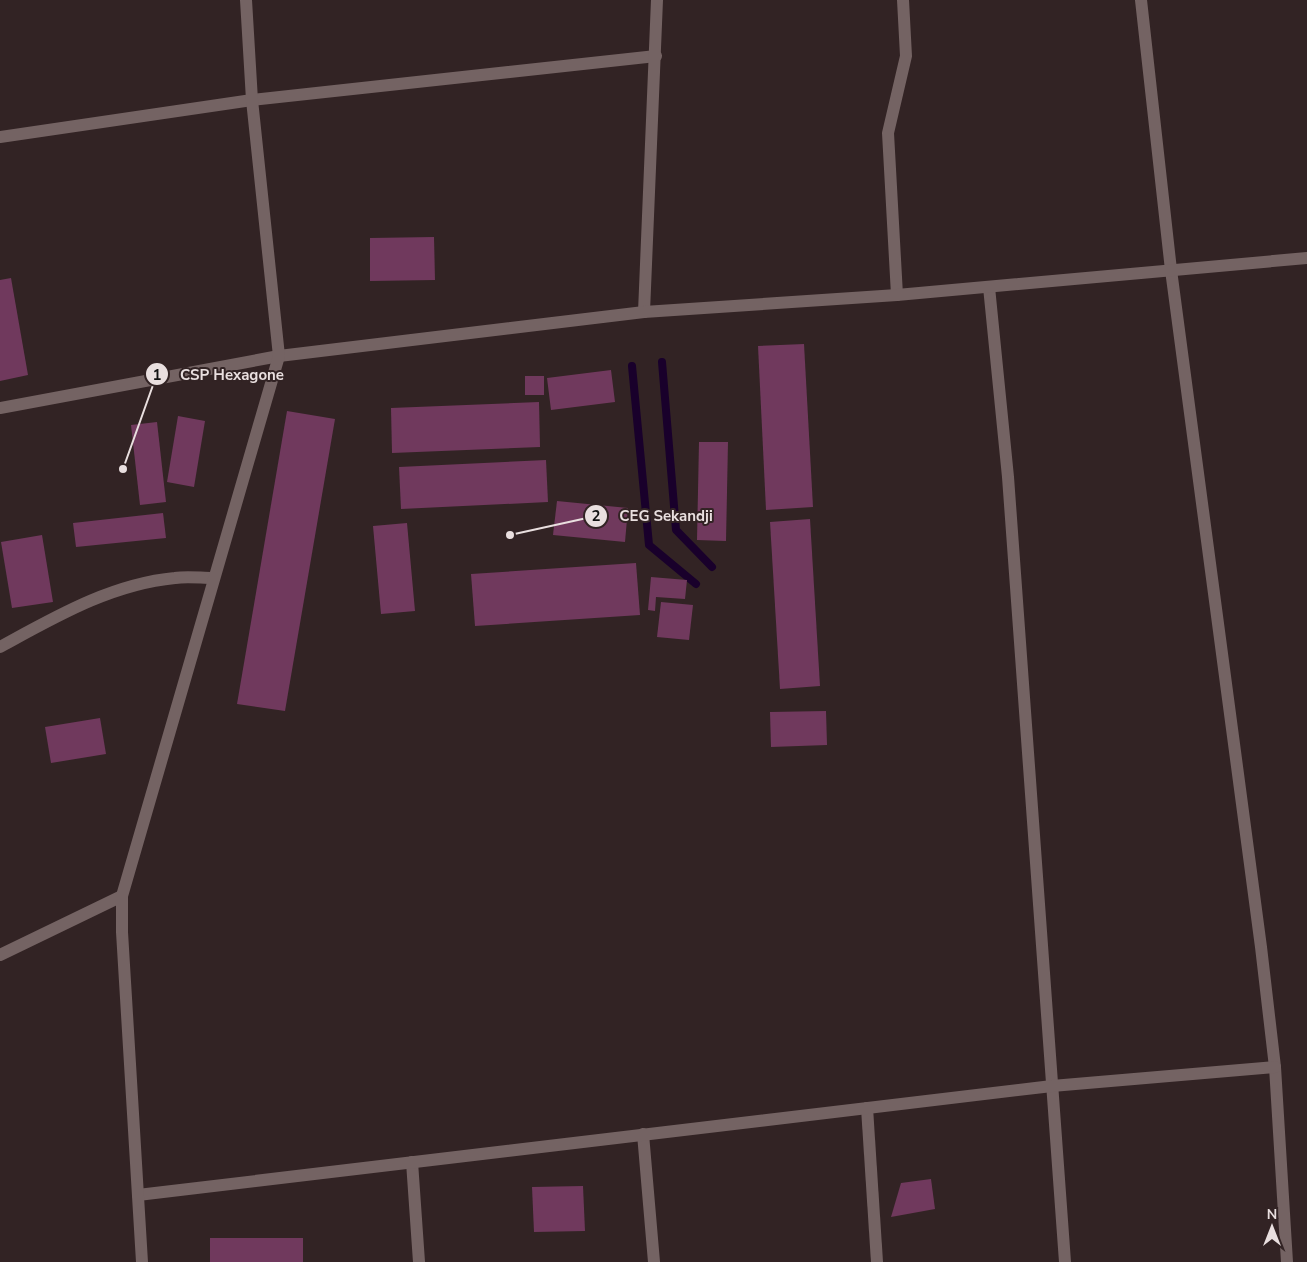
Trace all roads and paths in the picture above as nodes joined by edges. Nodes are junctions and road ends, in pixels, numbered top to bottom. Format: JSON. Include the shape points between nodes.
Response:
{"nodes":[{"id":1,"x":246,"y":0,"type":"edge"},
{"id":2,"x":657,"y":0,"type":"edge"},
{"id":3,"x":903,"y":0,"type":"edge"},
{"id":4,"x":1141,"y":0,"type":"edge"},
{"id":5,"x":656,"y":56,"type":"junction"},
{"id":6,"x":252,"y":100,"type":"junction"},
{"id":7,"x":0,"y":137,"type":"edge"},
{"id":8,"x":1307,"y":258,"type":"edge"},
{"id":9,"x":1170,"y":270,"type":"junction"},
{"id":10,"x":988,"y":287,"type":"junction"},
{"id":11,"x":897,"y":295,"type":"junction"},
{"id":12,"x":644,"y":312,"type":"junction"},
{"id":13,"x":279,"y":356,"type":"junction"},
{"id":14,"x":0,"y":408,"type":"edge"},
{"id":15,"x":213,"y":578,"type":"junction"},
{"id":16,"x":0,"y":647,"type":"edge"},
{"id":17,"x":122,"y":896,"type":"junction"},
{"id":18,"x":0,"y":955,"type":"edge"},
{"id":19,"x":1275,"y":1067,"type":"junction"},
{"id":20,"x":1052,"y":1086,"type":"junction"},
{"id":21,"x":867,"y":1108,"type":"junction"},
{"id":22,"x":643,"y":1134,"type":"junction"},
{"id":23,"x":412,"y":1162,"type":"junction"},
{"id":24,"x":138,"y":1194,"type":"junction"},
{"id":25,"x":142,"y":1262,"type":"edge"},
{"id":26,"x":419,"y":1262,"type":"edge"},
{"id":27,"x":654,"y":1262,"type":"edge"},
{"id":28,"x":877,"y":1262,"type":"edge"},
{"id":29,"x":1065,"y":1262,"type":"edge"},
{"id":30,"x":1287,"y":1262,"type":"edge"}],
"edges":[{"from":1,"to":6,"type":"street"},
{"from":2,"to":5,"type":"street"},
{"from":3,"to":11,"type":"street","via":[[906,56],[888,133]]},
{"from":4,"to":9,"type":"street"},
{"from":5,"to":6,"type":"street"},
{"from":5,"to":12,"type":"street"},
{"from":6,"to":7,"type":"street"},
{"from":6,"to":13,"type":"street"},
{"from":8,"to":9,"type":"street"},
{"from":9,"to":10,"type":"street"},
{"from":9,"to":19,"type":"street"},
{"from":10,"to":11,"type":"street"},
{"from":10,"to":20,"type":"street","via":[[1008,477]]},
{"from":11,"to":12,"type":"street"},
{"from":12,"to":13,"type":"street"},
{"from":13,"to":14,"type":"street"},
{"from":13,"to":15,"type":"street"},
{"from":15,"to":16,"type":"street","via":[[175,578],[126,588],[84,602]]},
{"from":15,"to":17,"type":"street"},
{"from":17,"to":18,"type":"street"},
{"from":17,"to":24,"type":"street"},
{"from":19,"to":20,"type":"street"},
{"from":19,"to":30,"type":"street"},
{"from":20,"to":21,"type":"street"},
{"from":20,"to":29,"type":"street"},
{"from":21,"to":22,"type":"street"},
{"from":21,"to":28,"type":"street"},
{"from":22,"to":23,"type":"street"},
{"from":22,"to":27,"type":"street"},
{"from":23,"to":24,"type":"street"},
{"from":23,"to":26,"type":"street"},
{"from":24,"to":25,"type":"street"}]}
